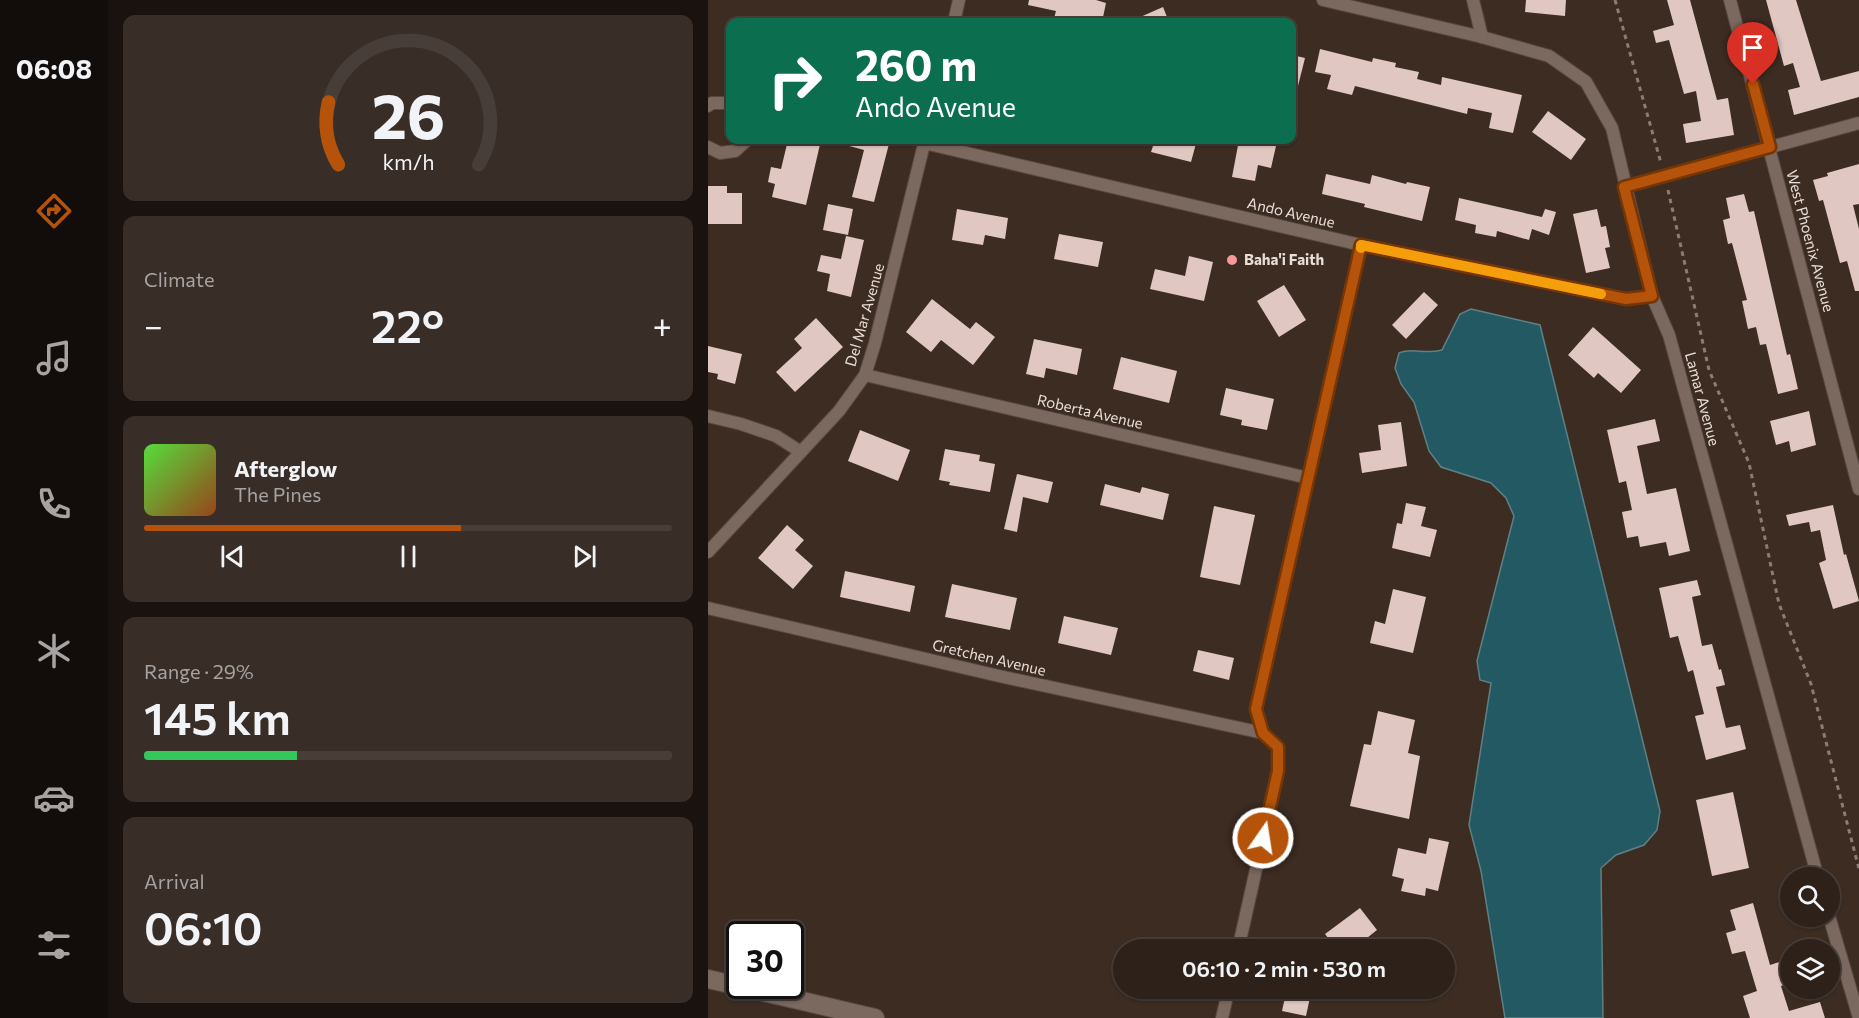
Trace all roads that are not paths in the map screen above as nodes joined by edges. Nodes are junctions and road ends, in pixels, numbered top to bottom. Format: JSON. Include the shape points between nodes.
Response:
{"nodes":[{"id":1,"x":959,"y":0,"type":"edge"},
{"id":2,"x":1323,"y":0,"type":"edge"},
{"id":3,"x":1473,"y":0,"type":"edge"},
{"id":4,"x":1730,"y":0,"type":"edge"},
{"id":5,"x":955,"y":18,"type":"edge"},
{"id":6,"x":1482,"y":37,"type":"junction"},
{"id":7,"x":726,"y":103,"type":"edge"},
{"id":8,"x":708,"y":106,"type":"edge"},
{"id":9,"x":1859,"y":123,"type":"edge"},
{"id":10,"x":743,"y":144,"type":"edge"},
{"id":11,"x":924,"y":144,"type":"edge"},
{"id":12,"x":938,"y":144,"type":"edge"},
{"id":13,"x":708,"y":147,"type":"edge"},
{"id":14,"x":1770,"y":147,"type":"junction"},
{"id":15,"x":1624,"y":187,"type":"junction"},
{"id":16,"x":1361,"y":245,"type":"junction"},
{"id":17,"x":1652,"y":296,"type":"junction"},
{"id":18,"x":865,"y":375,"type":"junction"},
{"id":19,"x":708,"y":416,"type":"edge"},
{"id":20,"x":801,"y":452,"type":"junction"},
{"id":21,"x":1308,"y":478,"type":"junction"},
{"id":22,"x":1859,"y":489,"type":"edge"},
{"id":23,"x":708,"y":552,"type":"edge"},
{"id":24,"x":708,"y":608,"type":"edge"},
{"id":25,"x":1263,"y":733,"type":"junction"},
{"id":26,"x":1815,"y":867,"type":"edge"},
{"id":27,"x":1832,"y":927,"type":"edge"},
{"id":28,"x":1240,"y":939,"type":"edge"},
{"id":29,"x":708,"y":979,"type":"edge"},
{"id":30,"x":1226,"y":999,"type":"edge"},
{"id":31,"x":875,"y":1018,"type":"edge"},
{"id":32,"x":1222,"y":1018,"type":"edge"},
{"id":33,"x":1859,"y":1018,"type":"edge"}],
"edges":[{"from":1,"to":5,"type":"street"},
{"from":2,"to":6,"type":"street","name":"Lamar Avenue"},
{"from":3,"to":6,"type":"street"},
{"from":4,"to":14,"type":"street","name":"West Phoenix Avenue"},
{"from":6,"to":15,"type":"street","name":"Lamar Avenue","via":[[1549,56],[1586,82],[1612,129]]},
{"from":7,"to":8,"type":"street"},
{"from":9,"to":14,"type":"street"},
{"from":10,"to":13,"type":"street","via":[[735,151],[720,153]]},
{"from":11,"to":18,"type":"street","name":"Del Mar Avenue"},
{"from":12,"to":16,"type":"street","name":"Ando Avenue"},
{"from":14,"to":15,"type":"street"},
{"from":14,"to":22,"type":"street","name":"West Phoenix Avenue"},
{"from":15,"to":17,"type":"street","name":"Lamar Avenue"},
{"from":16,"to":17,"type":"street","name":"Ando Avenue","via":[[1626,299]]},
{"from":16,"to":21,"type":"street"},
{"from":17,"to":26,"type":"street","name":"Lamar Avenue","via":[[1669,334]]},
{"from":18,"to":20,"type":"street","name":"Del Mar Avenue","via":[[839,411]]},
{"from":18,"to":21,"type":"street","name":"Roberta Avenue"},
{"from":19,"to":20,"type":"street","via":[[776,436]]},
{"from":20,"to":23,"type":"street","name":"Del Mar Avenue"},
{"from":21,"to":25,"type":"street","via":[[1256,709]]},
{"from":24,"to":25,"type":"street","name":"Gretchen Avenue"},
{"from":25,"to":28,"type":"street","via":[[1278,747],[1278,771]]},
{"from":27,"to":33,"type":"street"},
{"from":29,"to":31,"type":"main road"},
{"from":30,"to":32,"type":"street"}]}
